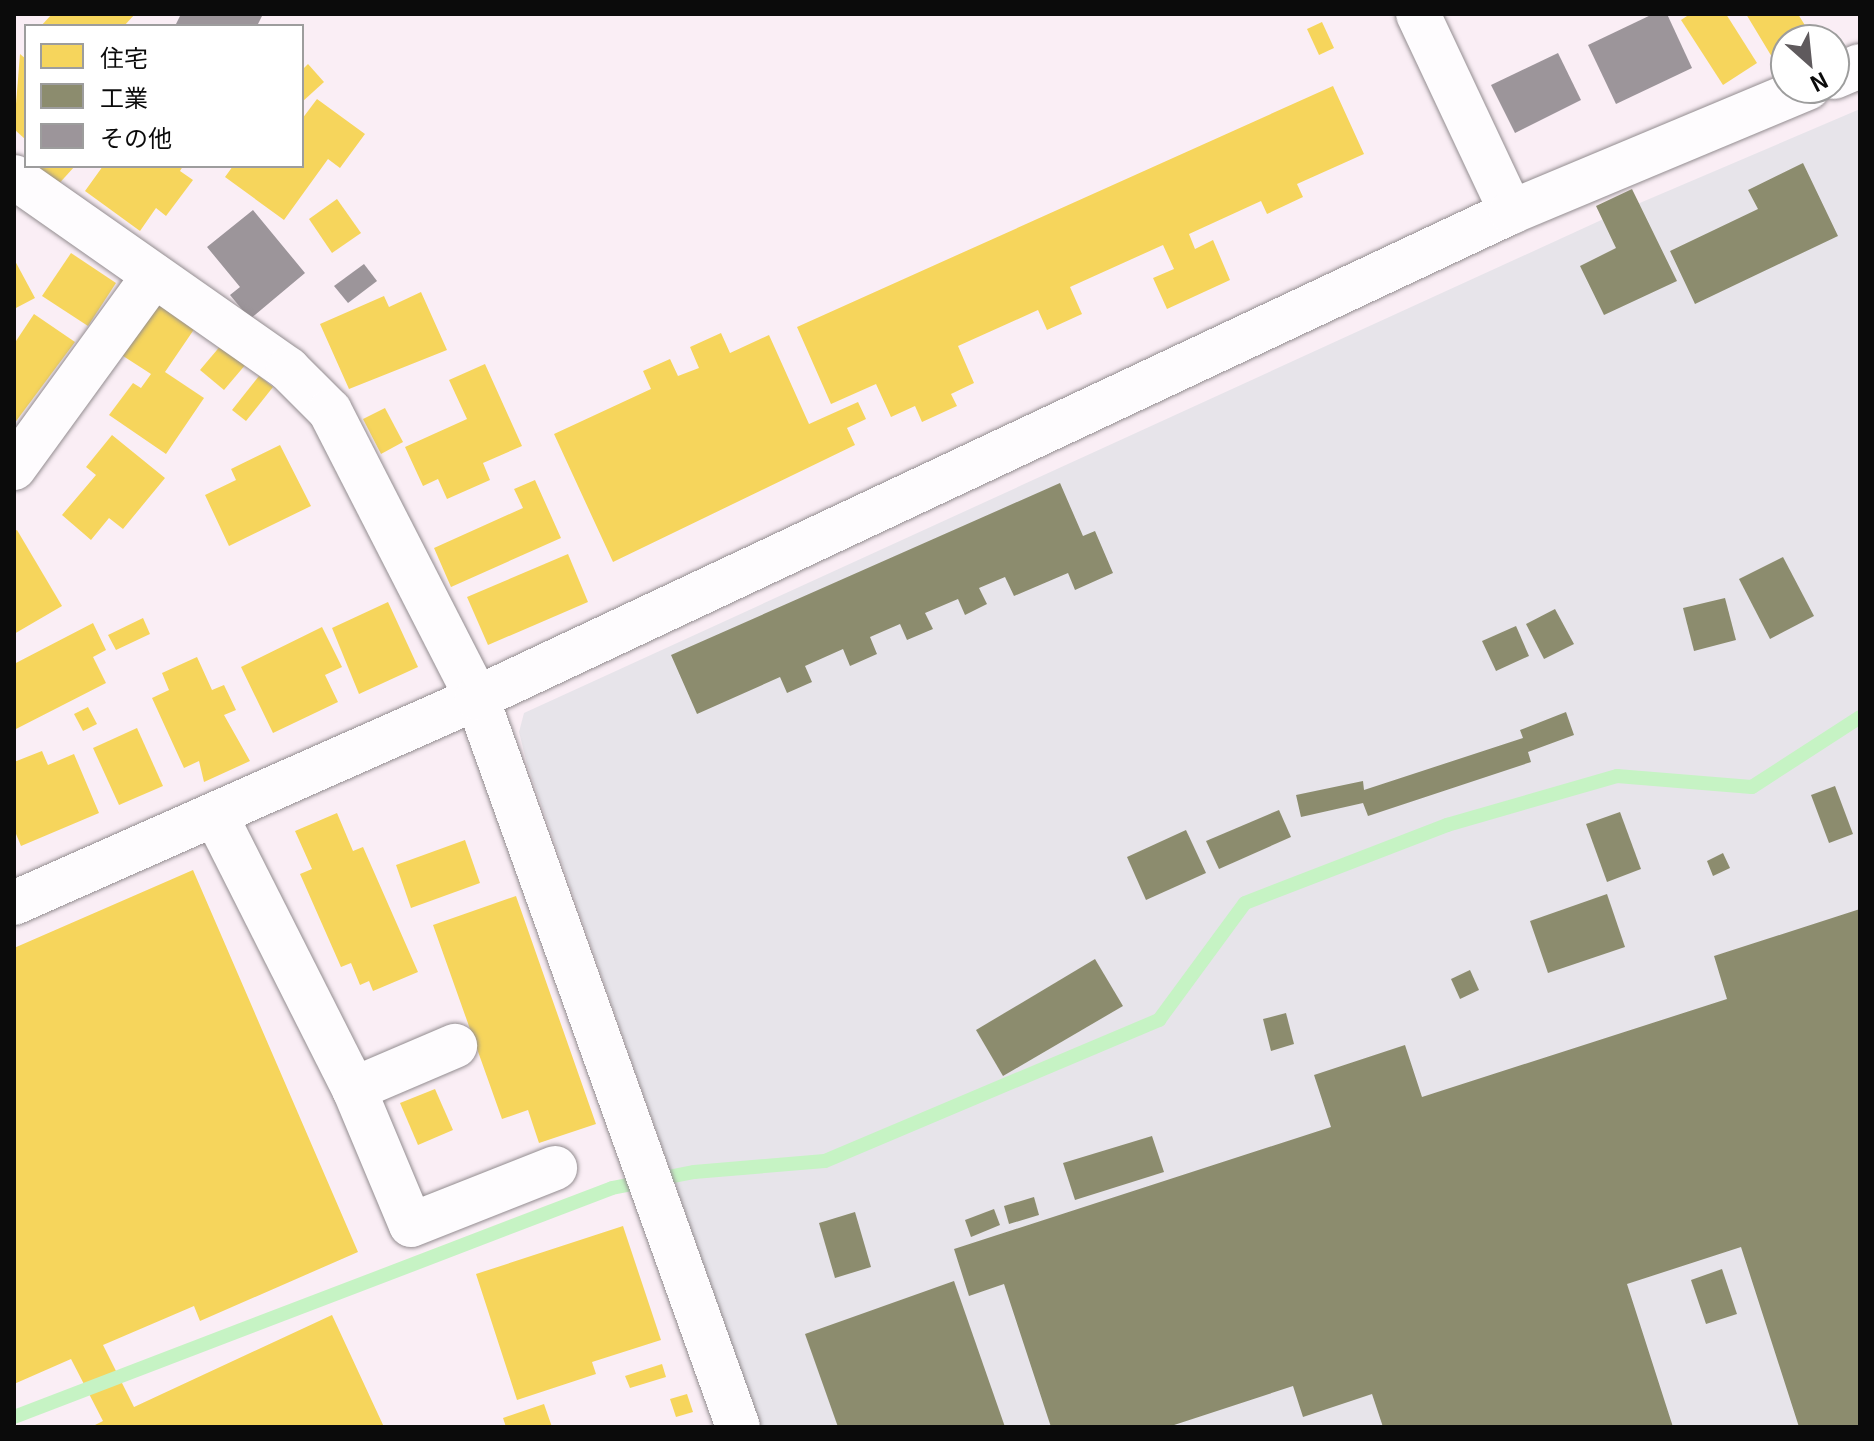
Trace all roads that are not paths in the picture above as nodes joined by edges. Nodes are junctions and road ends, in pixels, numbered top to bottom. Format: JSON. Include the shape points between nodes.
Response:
{"nodes":[{"id":1,"x":1418,"y":14,"type":"edge"},
{"id":2,"x":1770,"y":104,"type":"edge"},
{"id":3,"x":14,"y":177,"type":"edge"},
{"id":4,"x":1511,"y":212,"type":"junction"},
{"id":5,"x":154,"y":275,"type":"junction"},
{"id":6,"x":14,"y":468,"type":"edge"},
{"id":7,"x":477,"y":698,"type":"junction"},
{"id":8,"x":216,"y":816,"type":"junction"},
{"id":9,"x":14,"y":903,"type":"edge"},
{"id":10,"x":455,"y":1046,"type":"dead end"},
{"id":11,"x":354,"y":1089,"type":"junction"},
{"id":12,"x":555,"y":1168,"type":"dead end"},
{"id":13,"x":738,"y":1427,"type":"edge"}],
"edges":[{"from":1,"to":4,"type":"street"},
{"from":2,"to":4,"type":"street"},
{"from":3,"to":5,"type":"street"},
{"from":4,"to":7,"type":"street"},
{"from":5,"to":6,"type":"street"},
{"from":5,"to":7,"type":"street","via":[[288,369],[330,411]]},
{"from":7,"to":8,"type":"street"},
{"from":7,"to":13,"type":"street"},
{"from":8,"to":9,"type":"street"},
{"from":8,"to":11,"type":"street"},
{"from":10,"to":11,"type":"street"},
{"from":11,"to":12,"type":"street","via":[[411,1225]]}]}
